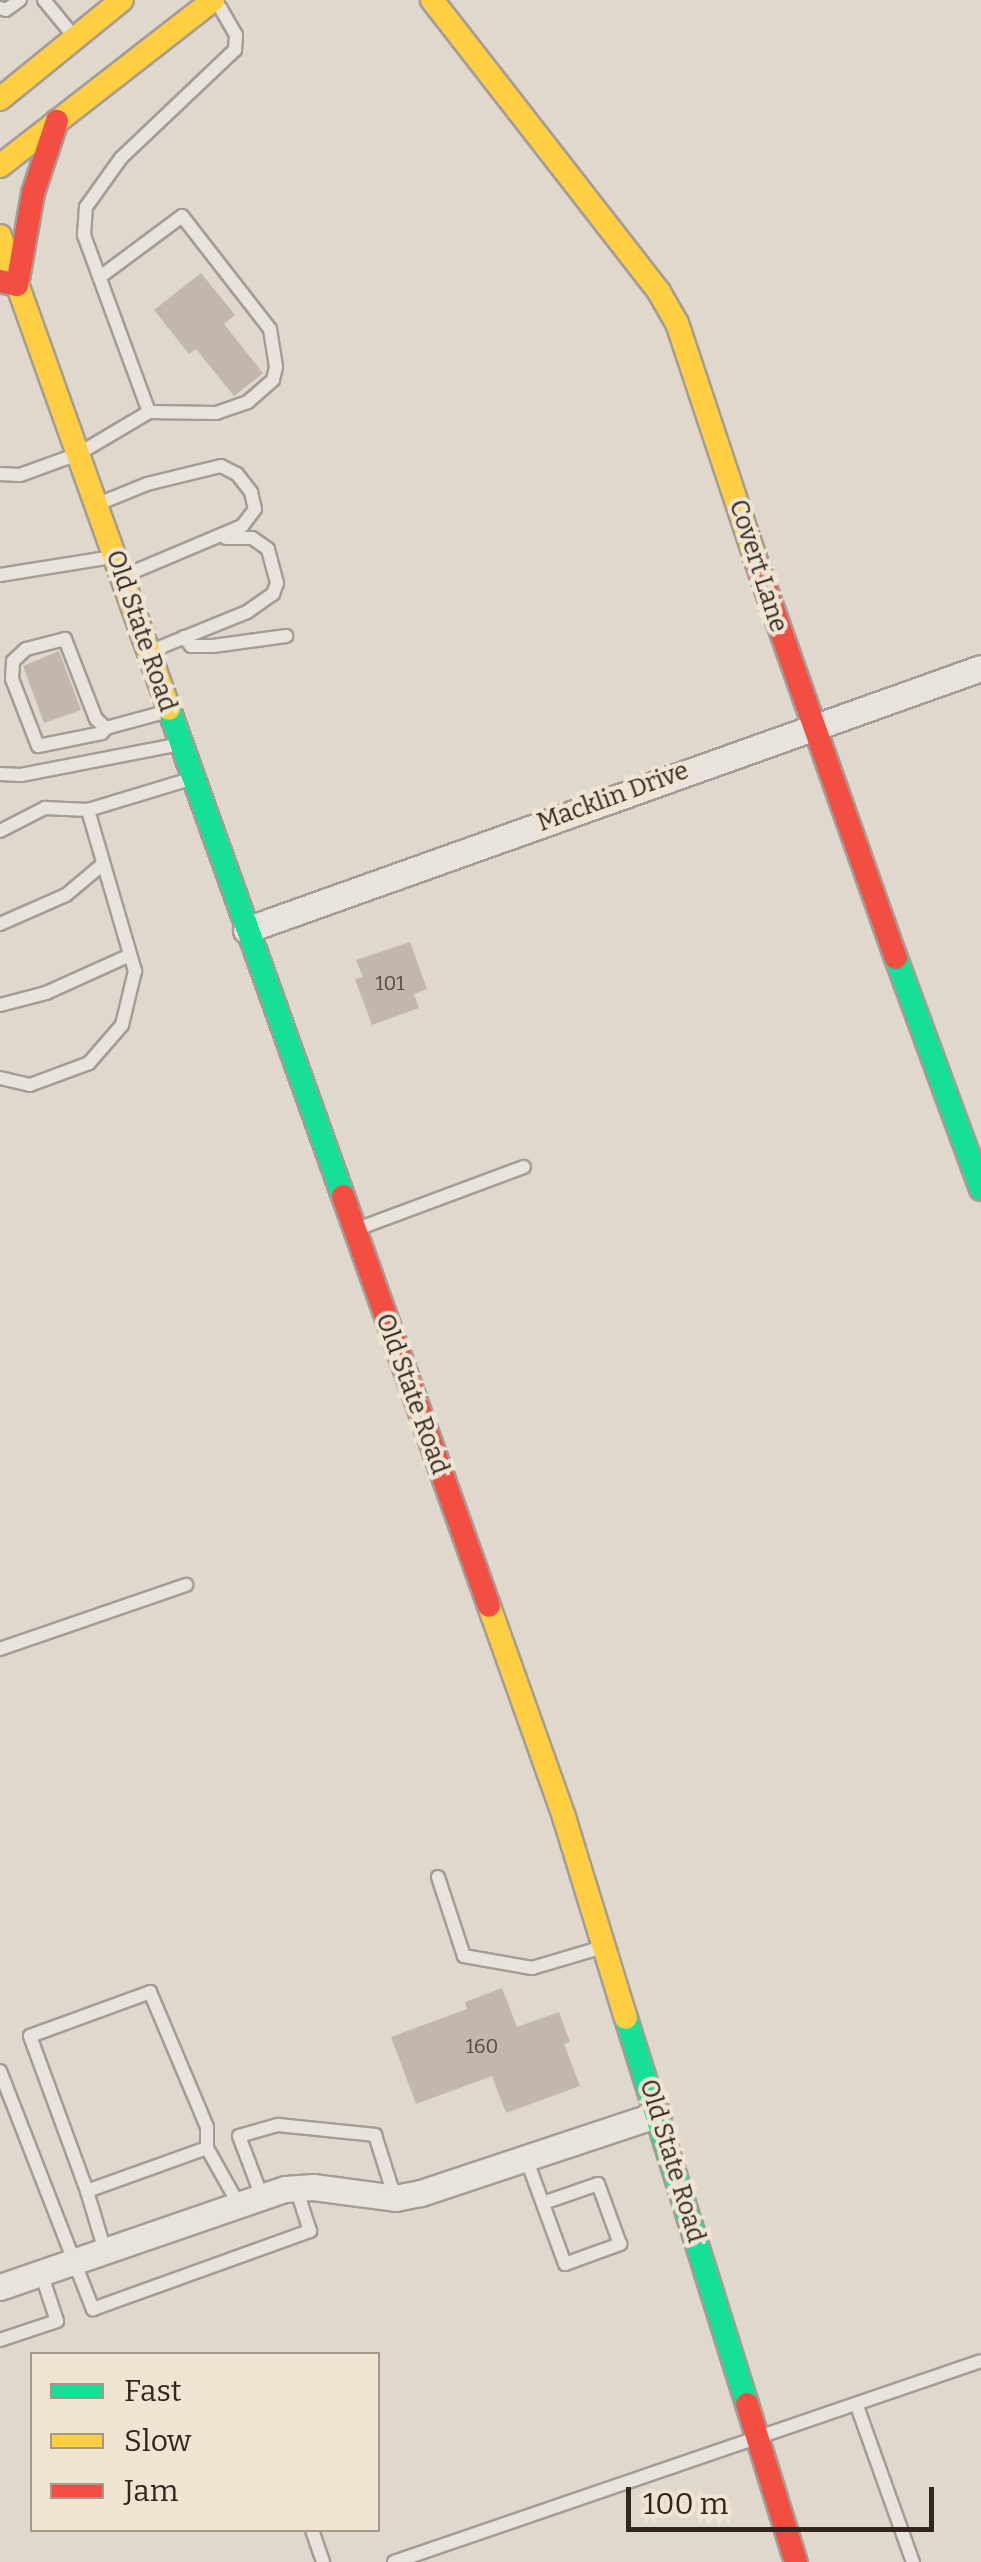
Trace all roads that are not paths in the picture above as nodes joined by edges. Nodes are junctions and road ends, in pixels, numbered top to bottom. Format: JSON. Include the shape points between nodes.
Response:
{"nodes":[{"id":1,"x":20,"y":0,"type":"edge"},
{"id":2,"x":44,"y":0,"type":"edge"},
{"id":3,"x":122,"y":0,"type":"edge"},
{"id":4,"x":215,"y":0,"type":"edge"},
{"id":5,"x":432,"y":0,"type":"edge"},
{"id":6,"x":0,"y":8,"type":"edge"},
{"id":7,"x":75,"y":38,"type":"junction"},
{"id":8,"x":25,"y":78,"type":"junction"},
{"id":9,"x":0,"y":80,"type":"edge"},
{"id":10,"x":0,"y":99,"type":"edge"},
{"id":11,"x":58,"y":121,"type":"junction"},
{"id":12,"x":0,"y":166,"type":"edge"},
{"id":13,"x":0,"y":236,"type":"edge"},
{"id":14,"x":100,"y":277,"type":"junction"},
{"id":15,"x":8,"y":283,"type":"edge"},
{"id":16,"x":149,"y":412,"type":"junction"},
{"id":17,"x":78,"y":454,"type":"junction"},
{"id":18,"x":2,"y":477,"type":"edge"},
{"id":19,"x":96,"y":505,"type":"junction"},
{"id":20,"x":213,"y":539,"type":"junction"},
{"id":21,"x":118,"y":567,"type":"junction"},
{"id":22,"x":0,"y":575,"type":"edge"},
{"id":23,"x":286,"y":636,"type":"dead end"},
{"id":24,"x":184,"y":637,"type":"junction"},
{"id":25,"x":148,"y":652,"type":"junction"},
{"id":26,"x":981,"y":668,"type":"edge"},
{"id":27,"x":169,"y":711,"type":"junction"},
{"id":28,"x":106,"y":728,"type":"junction"},
{"id":29,"x":812,"y":728,"type":"junction"},
{"id":30,"x":180,"y":744,"type":"junction"},
{"id":31,"x":0,"y":774,"type":"edge"},
{"id":32,"x":192,"y":778,"type":"junction"},
{"id":33,"x":88,"y":810,"type":"junction"},
{"id":34,"x":0,"y":831,"type":"edge"},
{"id":35,"x":103,"y":864,"type":"junction"},
{"id":36,"x":0,"y":924,"type":"edge"},
{"id":37,"x":246,"y":930,"type":"junction"},
{"id":38,"x":130,"y":955,"type":"junction"},
{"id":39,"x":0,"y":1005,"type":"edge"},
{"id":40,"x":0,"y":1078,"type":"edge"},
{"id":41,"x":524,"y":1167,"type":"dead end"},
{"id":42,"x":981,"y":1189,"type":"edge"},
{"id":43,"x":354,"y":1230,"type":"junction"},
{"id":44,"x":186,"y":1585,"type":"dead end"},
{"id":45,"x":0,"y":1649,"type":"edge"},
{"id":46,"x":438,"y":1877,"type":"dead end"},
{"id":47,"x":605,"y":1947,"type":"junction"},
{"id":48,"x":0,"y":2071,"type":"edge"},
{"id":49,"x":658,"y":2114,"type":"junction"},
{"id":50,"x":207,"y":2148,"type":"junction"},
{"id":51,"x":526,"y":2158,"type":"junction"},
{"id":52,"x":296,"y":2188,"type":"junction"},
{"id":53,"x":87,"y":2191,"type":"junction"},
{"id":54,"x":395,"y":2198,"type":"junction"},
{"id":55,"x":250,"y":2201,"type":"junction"},
{"id":56,"x":543,"y":2203,"type":"junction"},
{"id":57,"x":105,"y":2251,"type":"junction"},
{"id":58,"x":75,"y":2262,"type":"junction"},
{"id":59,"x":40,"y":2273,"type":"junction"},
{"id":60,"x":0,"y":2287,"type":"edge"},
{"id":61,"x":0,"y":2340,"type":"edge"},
{"id":62,"x":981,"y":2360,"type":"edge"},
{"id":63,"x":856,"y":2406,"type":"junction"},
{"id":64,"x":758,"y":2439,"type":"junction"},
{"id":65,"x":313,"y":2532,"type":"edge"},
{"id":66,"x":323,"y":2562,"type":"edge"},
{"id":67,"x":394,"y":2562,"type":"edge"},
{"id":68,"x":796,"y":2562,"type":"edge"},
{"id":69,"x":913,"y":2562,"type":"edge"}],
"edges":[{"from":1,"to":6,"type":"lane"},
{"from":2,"to":7,"type":"lane"},
{"from":3,"to":7,"type":"main road"},
{"from":4,"to":11,"type":"main road"},
{"from":4,"to":14,"type":"lane","via":[[236,35],[235,50],[121,158],[86,207],[84,234]]},
{"from":5,"to":29,"type":"main road","name":"Covert Lane","via":[[677,324]]},
{"from":7,"to":8,"type":"main road"},
{"from":8,"to":9,"type":"main road"},
{"from":8,"to":10,"type":"main road"},
{"from":11,"to":12,"type":"main road"},
{"from":11,"to":15,"type":"main road"},
{"from":13,"to":15,"type":"main road","name":"Old State Road"},
{"from":14,"to":16,"type":"lane"},
{"from":14,"to":16,"type":"lane","via":[[182,216],[270,329],[276,367],[248,402],[186,416]]},
{"from":15,"to":17,"type":"main road","name":"Old State Road"},
{"from":16,"to":17,"type":"lane"},
{"from":17,"to":18,"type":"lane"},
{"from":17,"to":19,"type":"main road","name":"Old State Road"},
{"from":19,"to":20,"type":"lane","via":[[194,470],[229,469],[251,492],[254,509],[242,526]]},
{"from":19,"to":21,"type":"main road","name":"Old State Road"},
{"from":20,"to":21,"type":"lane"},
{"from":20,"to":24,"type":"lane","via":[[262,542],[277,583],[264,603]]},
{"from":21,"to":22,"type":"lane"},
{"from":21,"to":25,"type":"main road","name":"Old State Road"},
{"from":23,"to":24,"type":"lane","via":[[213,646],[192,646]]},
{"from":24,"to":25,"type":"lane"},
{"from":25,"to":27,"type":"main road","name":"Old State Road"},
{"from":26,"to":29,"type":"street","name":"Macklin Drive"},
{"from":27,"to":28,"type":"lane"},
{"from":27,"to":30,"type":"main road","name":"Old State Road"},
{"from":28,"to":28,"type":"lane","via":[[65,639],[26,649],[12,662],[12,679],[38,746]]},
{"from":29,"to":37,"type":"street","name":"Macklin Drive"},
{"from":29,"to":42,"type":"main road","name":"Covert Lane"},
{"from":30,"to":31,"type":"lane"},
{"from":30,"to":32,"type":"main road","name":"Old State Road"},
{"from":32,"to":33,"type":"lane"},
{"from":32,"to":37,"type":"main road","name":"Old State Road"},
{"from":33,"to":34,"type":"lane","via":[[45,808]]},
{"from":33,"to":35,"type":"lane"},
{"from":35,"to":36,"type":"lane","via":[[66,895]]},
{"from":35,"to":38,"type":"lane"},
{"from":37,"to":43,"type":"main road","name":"Old State Road"},
{"from":38,"to":39,"type":"lane","via":[[46,993]]},
{"from":38,"to":40,"type":"lane","via":[[134,971],[122,1025],[90,1063],[30,1084]]},
{"from":41,"to":43,"type":"lane"},
{"from":43,"to":47,"type":"main road","name":"Old State Road"},
{"from":44,"to":45,"type":"lane"},
{"from":46,"to":47,"type":"lane","via":[[464,1956],[532,1968]]},
{"from":47,"to":49,"type":"main road","name":"Old State Road"},
{"from":48,"to":58,"type":"lane"},
{"from":49,"to":51,"type":"street"},
{"from":49,"to":64,"type":"main road","name":"Old State Road"},
{"from":50,"to":53,"type":"lane"},
{"from":50,"to":53,"type":"lane","via":[[207,2127],[150,1992],[30,2036]]},
{"from":50,"to":55,"type":"lane"},
{"from":51,"to":54,"type":"street"},
{"from":51,"to":56,"type":"lane"},
{"from":52,"to":54,"type":"street"},
{"from":52,"to":55,"type":"street"},
{"from":52,"to":58,"type":"lane","via":[[310,2231],[93,2309]]},
{"from":53,"to":57,"type":"lane"},
{"from":54,"to":55,"type":"lane","via":[[374,2136],[278,2125],[239,2136]]},
{"from":55,"to":57,"type":"street"},
{"from":56,"to":56,"type":"lane","via":[[565,2264],[620,2244],[598,2184]]},
{"from":57,"to":58,"type":"street"},
{"from":58,"to":59,"type":"street"},
{"from":59,"to":60,"type":"street"},
{"from":59,"to":61,"type":"lane","via":[[56,2320]]},
{"from":62,"to":63,"type":"lane"},
{"from":63,"to":64,"type":"lane"},
{"from":63,"to":69,"type":"lane"},
{"from":64,"to":67,"type":"lane"},
{"from":64,"to":68,"type":"main road","name":"Old State Road"},
{"from":65,"to":66,"type":"lane"}]}
